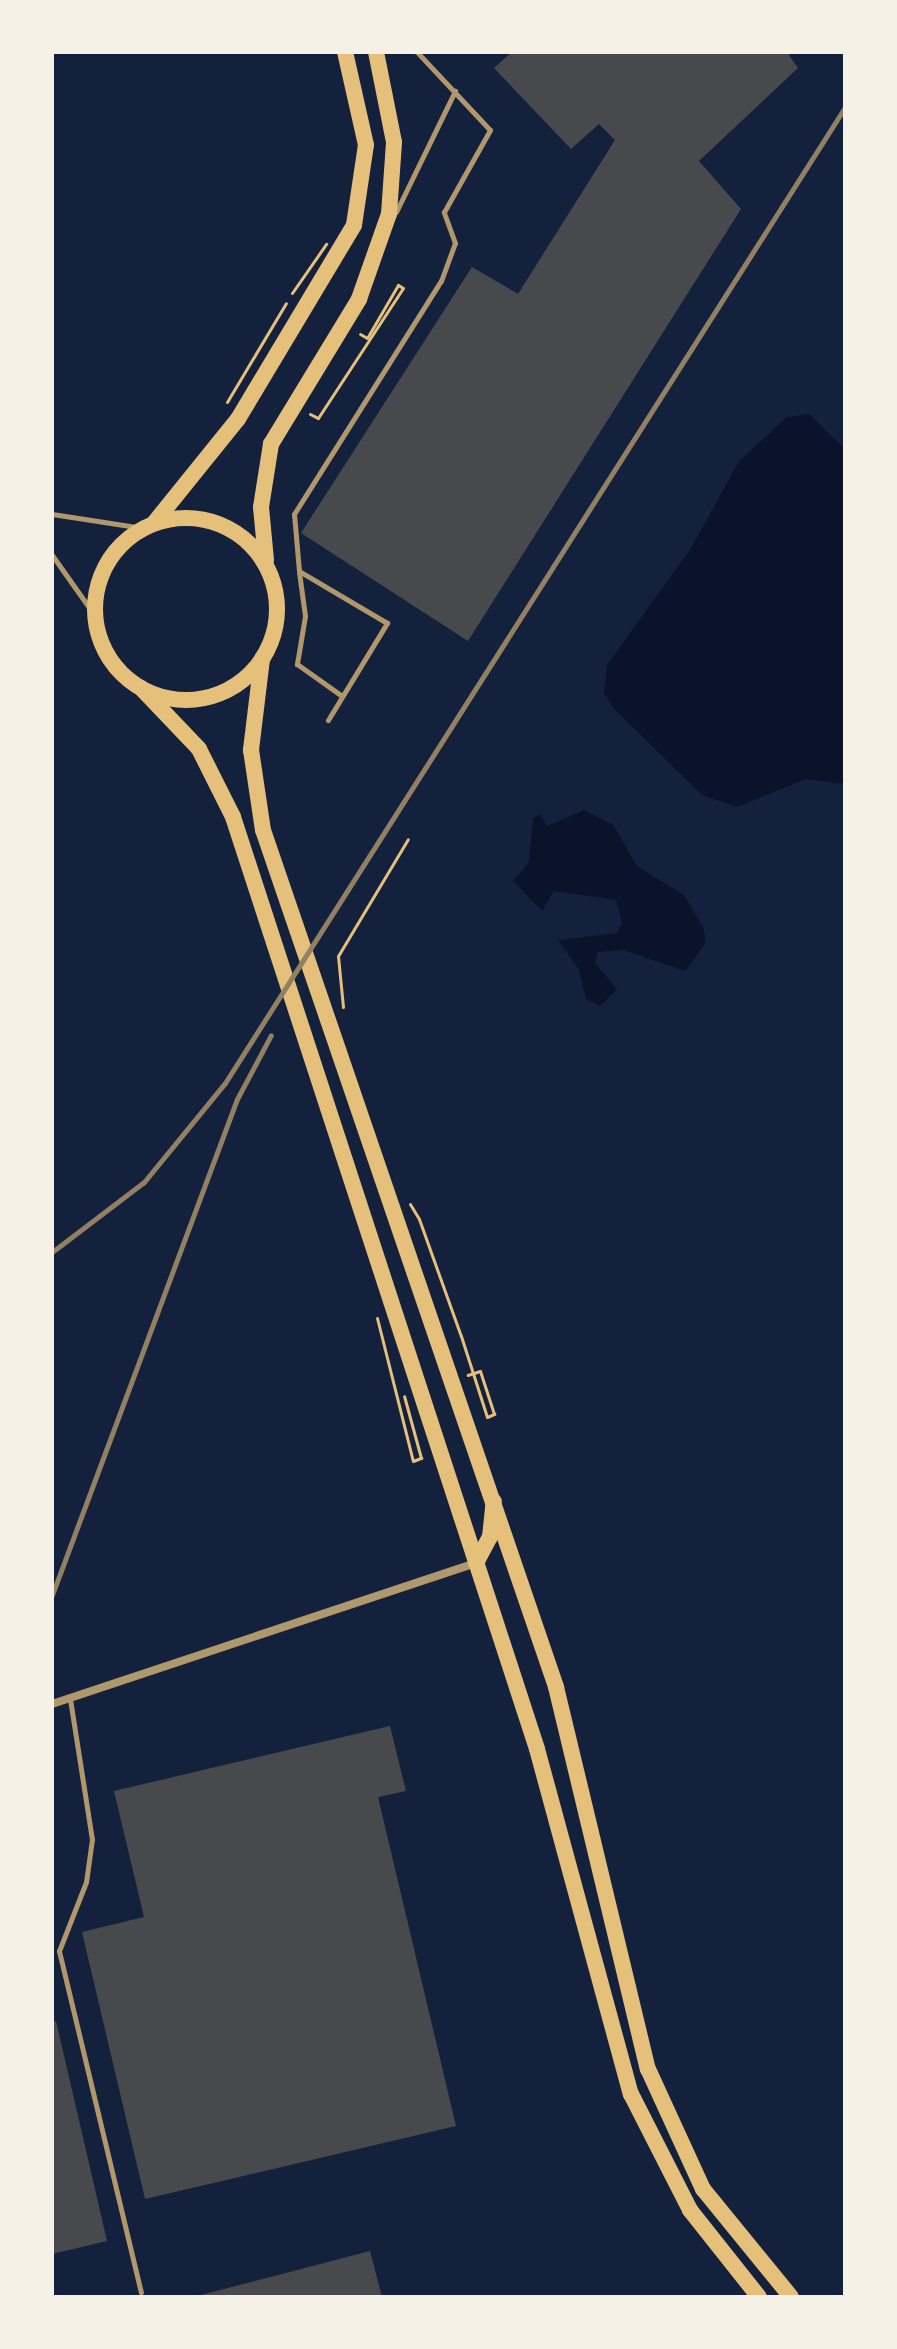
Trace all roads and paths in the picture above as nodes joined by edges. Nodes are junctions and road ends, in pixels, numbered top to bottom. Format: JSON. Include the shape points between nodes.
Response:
{"nodes":[{"id":1,"x":345,"y":52,"type":"edge"},
{"id":2,"x":376,"y":52,"type":"edge"},
{"id":3,"x":417,"y":52,"type":"edge"},
{"id":4,"x":455,"y":91,"type":"junction"},
{"id":5,"x":384,"y":237,"type":"junction"},
{"id":6,"x":372,"y":342,"type":"dead end"},
{"id":7,"x":291,"y":407,"type":"junction"},
{"id":8,"x":52,"y":514,"type":"edge"},
{"id":9,"x":148,"y":526,"type":"junction"},
{"id":10,"x":52,"y":555,"type":"edge"},
{"id":11,"x":267,"y":566,"type":"junction"},
{"id":12,"x":299,"y":571,"type":"junction"},
{"id":13,"x":95,"y":616,"type":"junction"},
{"id":14,"x":262,"y":659,"type":"junction"},
{"id":15,"x":141,"y":688,"type":"junction"},
{"id":16,"x":343,"y":697,"type":"junction"},
{"id":17,"x":328,"y":720,"type":"dead end"},
{"id":18,"x":408,"y":839,"type":"dead end"},
{"id":19,"x":332,"y":1044,"type":"junction"},
{"id":20,"x":385,"y":1195,"type":"junction"},
{"id":21,"x":391,"y":1298,"type":"junction"},
{"id":22,"x":392,"y":1399,"type":"dead end"},
{"id":23,"x":494,"y":1414,"type":"dead end"},
{"id":24,"x":494,"y":1491,"type":"junction"},
{"id":25,"x":476,"y":1563,"type":"junction"},
{"id":26,"x":70,"y":1699,"type":"junction"},
{"id":27,"x":52,"y":1704,"type":"edge"},
{"id":28,"x":141,"y":2292,"type":"dead end"},
{"id":29,"x":759,"y":2297,"type":"edge"},
{"id":30,"x":791,"y":2297,"type":"edge"}],
"edges":[{"from":1,"to":9,"type":"main road","via":[[366,145],[354,225],[238,419]]},
{"from":2,"to":5,"type":"main road","via":[[394,142]]},
{"from":3,"to":4,"type":"lane"},
{"from":4,"to":5,"type":"lane"},
{"from":4,"to":12,"type":"lane","via":[[490,130],[444,212],[453,253],[294,514]]},
{"from":5,"to":7,"type":"main road","via":[[359,299]]},
{"from":6,"to":7,"type":"path","via":[[318,418]]},
{"from":7,"to":11,"type":"main road","via":[[263,472]]},
{"from":8,"to":9,"type":"lane"},
{"from":9,"to":11,"type":"main road","via":[[193,517],[219,523]]},
{"from":9,"to":13,"type":"main road","via":[[106,565]]},
{"from":10,"to":13,"type":"lane"},
{"from":11,"to":14,"type":"main road","via":[[277,619]]},
{"from":12,"to":16,"type":"lane","via":[[305,616],[297,664]]},
{"from":12,"to":16,"type":"lane","via":[[387,623]]},
{"from":13,"to":15,"type":"main road","via":[[106,652]]},
{"from":14,"to":15,"type":"main road","via":[[213,696],[177,699]]},
{"from":14,"to":19,"type":"main road","via":[[251,726],[254,793]]},
{"from":15,"to":21,"type":"main road","via":[[187,733],[225,797]]},
{"from":16,"to":17,"type":"lane"},
{"from":18,"to":19,"type":"path","via":[[338,956],[343,1009]]},
{"from":19,"to":20,"type":"main road"},
{"from":20,"to":23,"type":"path","via":[[402,1193],[413,1209],[487,1417]]},
{"from":20,"to":24,"type":"main road"},
{"from":21,"to":22,"type":"path","via":[[376,1310]]},
{"from":21,"to":25,"type":"main road"},
{"from":24,"to":25,"type":"main road","via":[[490,1537]]},
{"from":24,"to":30,"type":"main road","via":[[581,1772],[631,2010],[658,2098],[703,2189]]},
{"from":25,"to":26,"type":"street"},
{"from":25,"to":29,"type":"main road","via":[[550,1791],[631,2094],[690,2210]]},
{"from":26,"to":27,"type":"street"},
{"from":26,"to":28,"type":"lane","via":[[92,1839],[86,1882],[59,1951]]}]}
